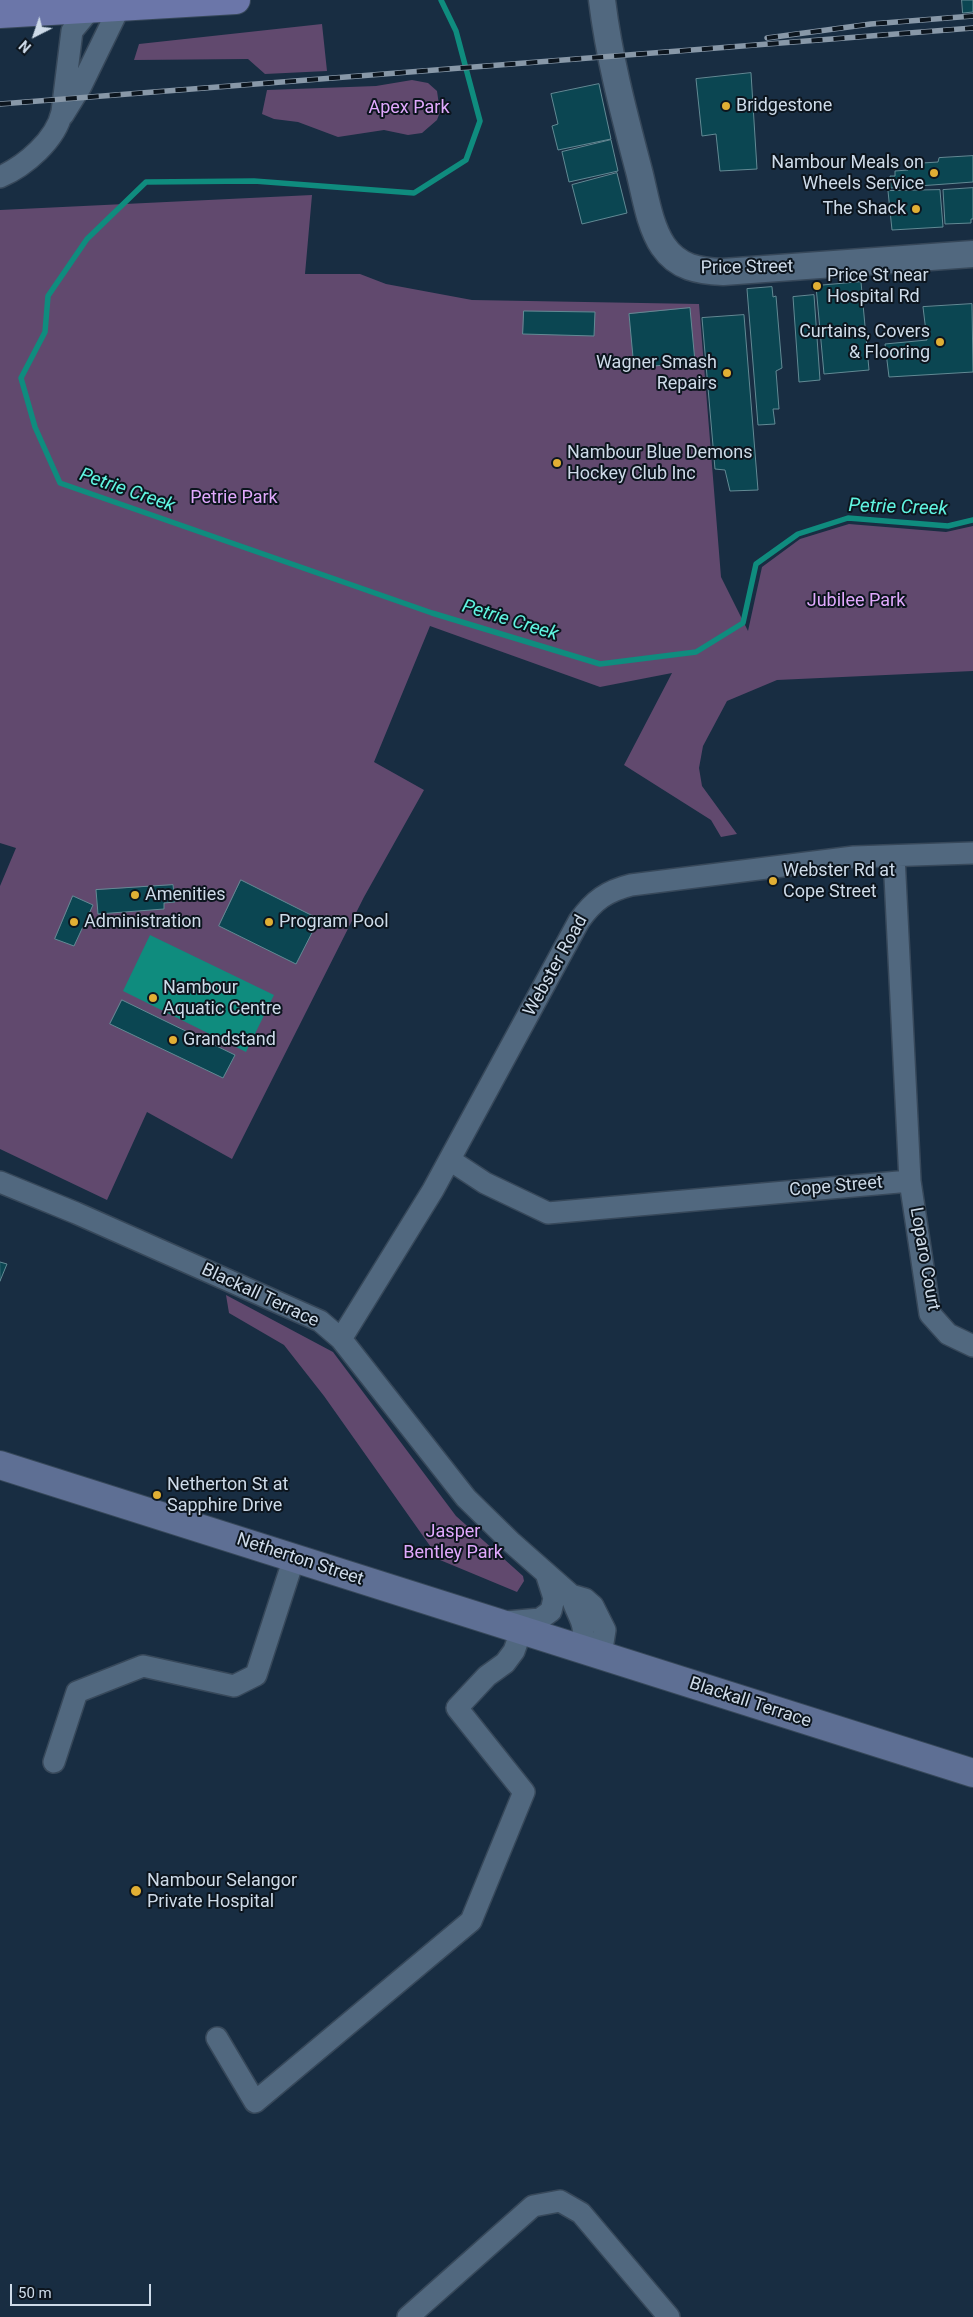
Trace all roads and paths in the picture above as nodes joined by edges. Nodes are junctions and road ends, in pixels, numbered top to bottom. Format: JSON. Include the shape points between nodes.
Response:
{"nodes":[{"id":1,"x":236,"y":0,"type":"edge"},
{"id":2,"x":602,"y":0,"type":"edge"},
{"id":3,"x":110,"y":3,"type":"edge"},
{"id":4,"x":0,"y":14,"type":"edge"},
{"id":5,"x":58,"y":124,"type":"junction"},
{"id":6,"x":0,"y":177,"type":"edge"},
{"id":7,"x":973,"y":254,"type":"edge"},
{"id":8,"x":973,"y":853,"type":"edge"},
{"id":9,"x":894,"y":856,"type":"junction"},
{"id":10,"x":450,"y":1160,"type":"junction"},
{"id":11,"x":910,"y":1181,"type":"junction"},
{"id":12,"x":0,"y":1182,"type":"edge"},
{"id":13,"x":341,"y":1338,"type":"junction"},
{"id":14,"x":973,"y":1346,"type":"edge"},
{"id":15,"x":0,"y":1465,"type":"edge"},
{"id":16,"x":294,"y":1558,"type":"junction"},
{"id":17,"x":546,"y":1573,"type":"junction"},
{"id":18,"x":494,"y":1622,"type":"junction"},
{"id":19,"x":521,"y":1631,"type":"junction"},
{"id":20,"x":591,"y":1652,"type":"junction"},
{"id":21,"x":54,"y":1762,"type":"dead end"},
{"id":22,"x":973,"y":1773,"type":"edge"},
{"id":23,"x":217,"y":2038,"type":"dead end"},
{"id":24,"x":408,"y":2317,"type":"edge"},
{"id":25,"x":669,"y":2317,"type":"edge"}],
"edges":[{"from":1,"to":3,"type":"main road"},
{"from":2,"to":7,"type":"street","name":"Price Street","via":[[612,67],[648,206],[663,247],[678,262],[689,268],[723,272]]},
{"from":3,"to":4,"type":"main road"},
{"from":3,"to":5,"type":"street","via":[[81,86]]},
{"from":3,"to":5,"type":"street","via":[[77,22],[72,31]]},
{"from":5,"to":6,"type":"street","via":[[27,160]]},
{"from":8,"to":9,"type":"street","name":"Webster Road"},
{"from":9,"to":10,"type":"street","name":"Webster Road","via":[[762,868],[641,884],[614,890],[599,898],[579,921]]},
{"from":9,"to":11,"type":"street"},
{"from":10,"to":11,"type":"street","name":"Cope Street","via":[[485,1183],[548,1213]]},
{"from":10,"to":13,"type":"street","name":"Webster Road"},
{"from":11,"to":14,"type":"street","name":"Loparo Court","via":[[930,1314],[948,1334]]},
{"from":12,"to":13,"type":"street","name":"Blackall Terrace","via":[[320,1321]]},
{"from":13,"to":17,"type":"street","name":"Blackall Terrace","via":[[455,1486]]},
{"from":15,"to":16,"type":"main road","name":"Netherton Street"},
{"from":16,"to":18,"type":"main road","name":"Netherton Street"},
{"from":16,"to":21,"type":"street","via":[[256,1675],[234,1686],[143,1666],[77,1692]]},
{"from":17,"to":18,"type":"street","via":[[554,1598],[553,1607],[547,1615],[530,1620]]},
{"from":17,"to":20,"type":"street","name":"Blackall Terrace","via":[[571,1595]]},
{"from":18,"to":19,"type":"main road","name":"Netherton Street"},
{"from":19,"to":20,"type":"main road","name":"Netherton Street"},
{"from":19,"to":23,"type":"street","via":[[514,1651],[505,1663],[487,1676],[457,1708],[524,1792],[471,1922],[255,2102]]},
{"from":20,"to":22,"type":"main road","name":"Blackall Terrace"},
{"from":24,"to":25,"type":"street","via":[[533,2206],[560,2201],[581,2213]]}]}
